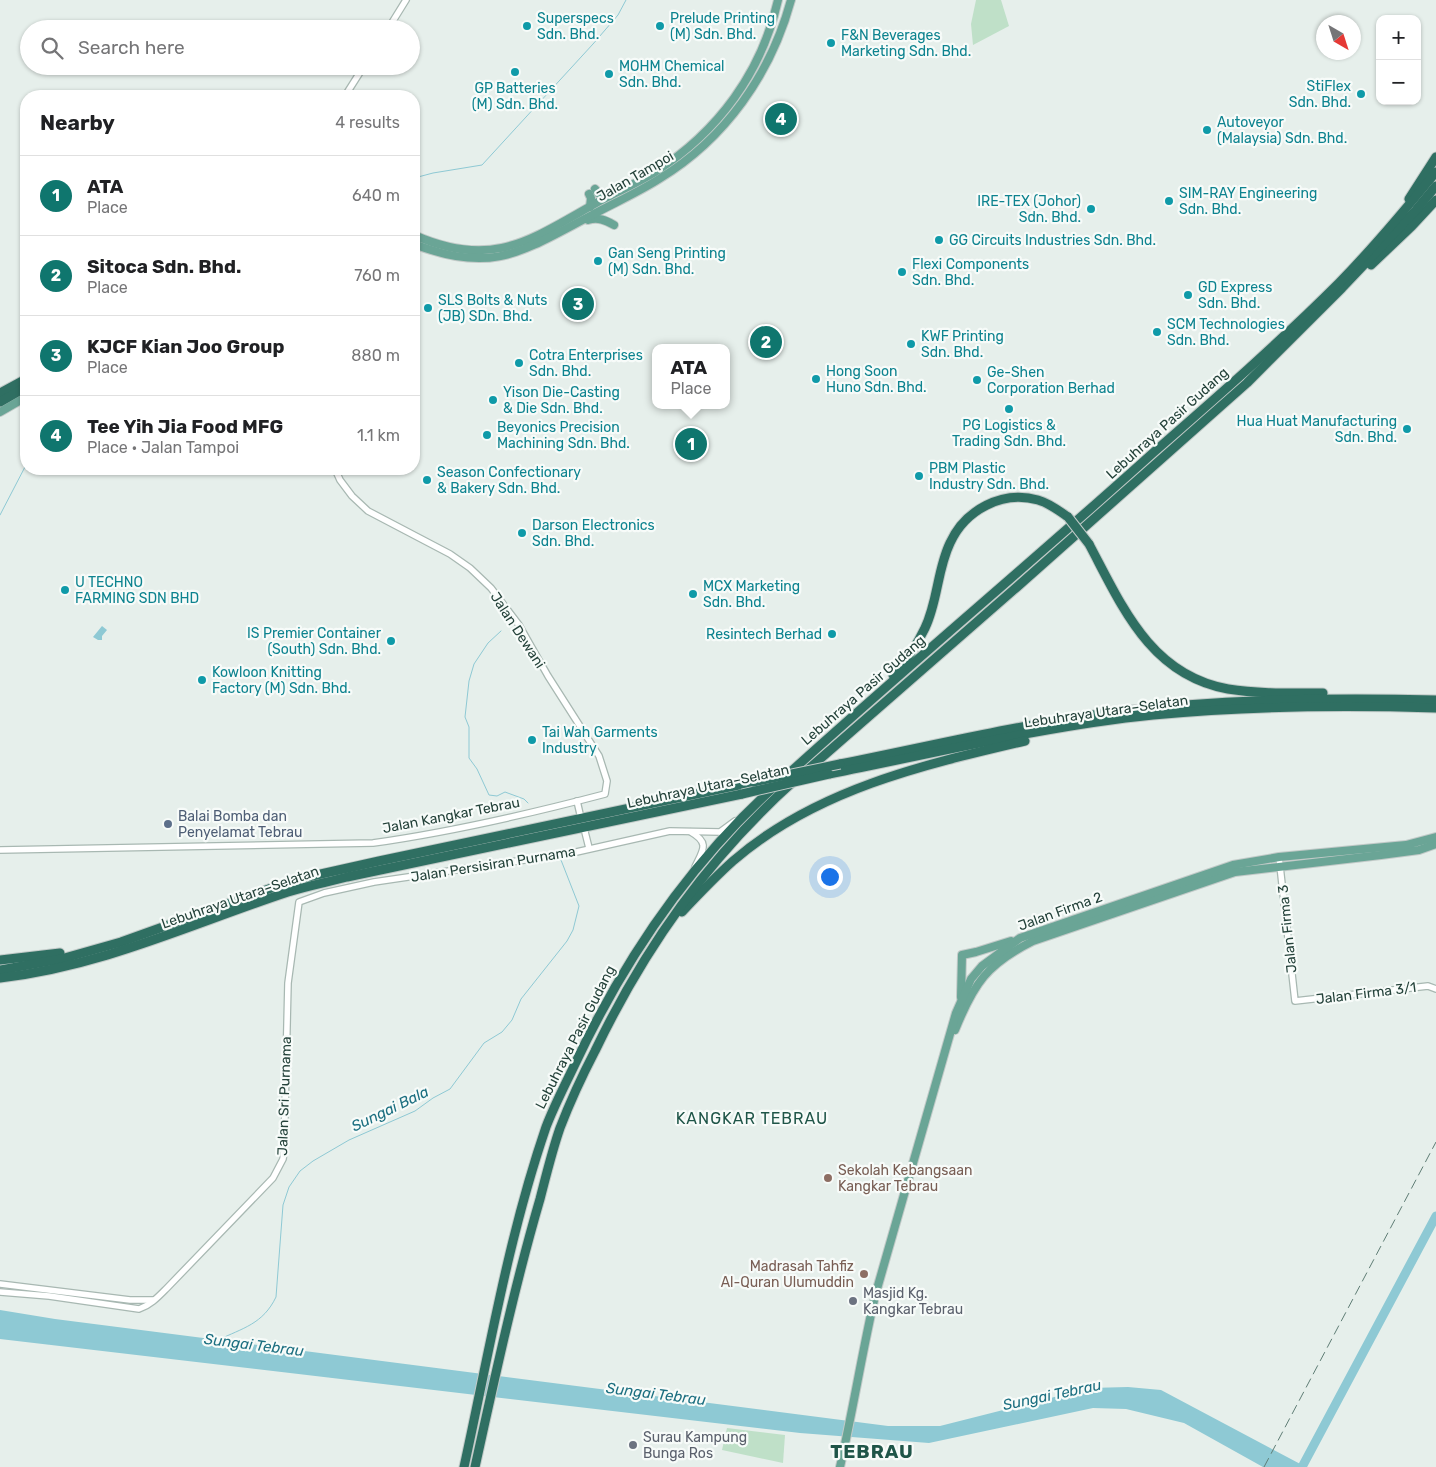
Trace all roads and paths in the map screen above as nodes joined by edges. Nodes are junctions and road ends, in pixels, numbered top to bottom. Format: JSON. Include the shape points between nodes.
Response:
{"nodes":[{"id":1,"x":406,"y":0,"type":"edge"},
{"id":2,"x":778,"y":0,"type":"edge"},
{"id":3,"x":791,"y":0,"type":"edge"},
{"id":4,"x":394,"y":20,"type":"edge"},
{"id":5,"x":358,"y":75,"type":"edge"},
{"id":6,"x":349,"y":90,"type":"edge"},
{"id":7,"x":1436,"y":157,"type":"edge"},
{"id":8,"x":1436,"y":172,"type":"edge"},
{"id":9,"x":1436,"y":186,"type":"edge"},
{"id":10,"x":609,"y":196,"type":"junction"},
{"id":11,"x":1436,"y":200,"type":"edge"},
{"id":12,"x":616,"y":203,"type":"junction"},
{"id":13,"x":590,"y":207,"type":"junction"},
{"id":14,"x":1400,"y":215,"type":"junction"},
{"id":15,"x":581,"y":222,"type":"junction"},
{"id":16,"x":420,"y":238,"type":"edge"},
{"id":17,"x":420,"y":246,"type":"edge"},
{"id":18,"x":1342,"y":288,"type":"junction"},
{"id":19,"x":20,"y":382,"type":"edge"},
{"id":20,"x":20,"y":390,"type":"edge"},
{"id":21,"x":0,"y":393,"type":"edge"},
{"id":22,"x":20,"y":400,"type":"edge"},
{"id":23,"x":0,"y":402,"type":"edge"},
{"id":24,"x":0,"y":412,"type":"edge"},
{"id":25,"x":338,"y":475,"type":"edge"},
{"id":26,"x":1392,"y":700,"type":"junction"},
{"id":27,"x":1436,"y":700,"type":"edge"},
{"id":28,"x":1436,"y":708,"type":"edge"},
{"id":29,"x":848,"y":719,"type":"junction"},
{"id":30,"x":1055,"y":729,"type":"junction"},
{"id":31,"x":605,"y":794,"type":"joint"},
{"id":32,"x":577,"y":801,"type":"junction"},
{"id":33,"x":749,"y":810,"type":"junction"},
{"id":34,"x":580,"y":814,"type":"dead end"},
{"id":35,"x":689,"y":830,"type":"junction"},
{"id":36,"x":584,"y":832,"type":"dead end"},
{"id":37,"x":1436,"y":837,"type":"edge"},
{"id":38,"x":1436,"y":844,"type":"edge"},
{"id":39,"x":588,"y":848,"type":"junction"},
{"id":40,"x":0,"y":850,"type":"edge"},
{"id":41,"x":1279,"y":857,"type":"junction"},
{"id":42,"x":1280,"y":866,"type":"junction"},
{"id":43,"x":692,"y":874,"type":"junction"},
{"id":44,"x":299,"y":902,"type":"joint"},
{"id":45,"x":666,"y":927,"type":"junction"},
{"id":46,"x":1020,"y":938,"type":"junction"},
{"id":47,"x":88,"y":951,"type":"junction"},
{"id":48,"x":0,"y":960,"type":"edge"},
{"id":49,"x":0,"y":970,"type":"edge"},
{"id":50,"x":0,"y":980,"type":"edge"},
{"id":51,"x":1436,"y":989,"type":"edge"},
{"id":52,"x":961,"y":997,"type":"junction"},
{"id":53,"x":1294,"y":1001,"type":"joint"},
{"id":54,"x":942,"y":1062,"type":"junction"},
{"id":55,"x":0,"y":1284,"type":"edge"},
{"id":56,"x":0,"y":1292,"type":"edge"},
{"id":57,"x":155,"y":1300,"type":"junction"},
{"id":58,"x":464,"y":1467,"type":"edge"},
{"id":59,"x":475,"y":1467,"type":"edge"},
{"id":60,"x":840,"y":1467,"type":"edge"}],
"edges":[{"from":1,"to":4,"type":"street"},
{"from":2,"to":10,"type":"main road","name":"Jalan Tampoi","via":[[756,65],[720,116],[669,162]]},
{"from":3,"to":12,"type":"main road","name":"Jalan Tampoi","via":[[764,69],[729,120],[677,167]]},
{"from":5,"to":6,"type":"street"},
{"from":7,"to":14,"type":"highway"},
{"from":8,"to":14,"type":"highway","name":"Lebuhraya Pasir Gudang"},
{"from":9,"to":18,"type":"highway","name":"Lebuhraya Pasir Gudang"},
{"from":10,"to":13,"type":"main road","name":"Jalan Tampoi"},
{"from":10,"to":13,"type":"main road","via":[[592,191]]},
{"from":11,"to":18,"type":"highway","via":[[1380,258]]},
{"from":12,"to":15,"type":"main road","name":"Jalan Tampoi"},
{"from":12,"to":15,"type":"main road","via":[[610,209],[614,225],[597,218]]},
{"from":13,"to":16,"type":"main road","name":"Jalan Tampoi","via":[[521,243],[504,248],[462,251]]},
{"from":14,"to":29,"type":"highway","name":"Lebuhraya Pasir Gudang","via":[[1340,281],[1263,356]]},
{"from":15,"to":17,"type":"main road","name":"Jalan Tampoi","via":[[525,250],[494,258],[462,258]]},
{"from":18,"to":45,"type":"highway","name":"Lebuhraya Pasir Gudang","via":[[1247,383],[777,797],[708,870]]},
{"from":19,"to":21,"type":"highway"},
{"from":20,"to":23,"type":"highway"},
{"from":22,"to":24,"type":"main road"},
{"from":25,"to":31,"type":"street","name":"Jalan Dewani","via":[[352,496],[368,511],[450,554],[491,588],[518,625],[600,756],[607,781]]},
{"from":26,"to":27,"type":"highway","name":"Lebuhraya Utara–Selatan"},
{"from":26,"to":29,"type":"highway","bridge":true,"via":[[1382,695],[1228,688],[1192,676],[1152,649],[1128,615],[1089,544],[1068,517],[1046,503],[1020,498],[1000,500],[980,508],[956,532],[949,544],[931,612],[917,644],[896,671]]},
{"from":26,"to":47,"type":"highway","name":"Lebuhraya Utara–Selatan","bridge":true,"via":[[1206,704],[1109,713],[1042,724],[294,880]]},
{"from":28,"to":30,"type":"highway","name":"Lebuhraya Utara–Selatan","via":[[1263,708],[1153,715]]},
{"from":29,"to":33,"type":"highway","name":"Lebuhraya Pasir Gudang"},
{"from":30,"to":45,"type":"highway","via":[[1050,735],[908,771],[833,798],[781,826],[733,861]]},
{"from":30,"to":50,"type":"highway","name":"Lebuhraya Utara–Selatan","bridge":true,"via":[[347,877],[291,891],[131,949]]},
{"from":31,"to":32,"type":"street","name":"Jalan Kangkar Tebrau"},
{"from":32,"to":34,"type":"street"},
{"from":32,"to":40,"type":"street","name":"Jalan Kangkar Tebrau","via":[[462,828],[374,843]]},
{"from":33,"to":35,"type":"street","name":"Jalan Persisiran Purnama","via":[[720,832]]},
{"from":33,"to":43,"type":"highway","name":"Lebuhraya Pasir Gudang"},
{"from":35,"to":39,"type":"street","name":"Jalan Persisiran Purnama"},
{"from":35,"to":43,"type":"street","via":[[701,839],[704,848]]},
{"from":36,"to":39,"type":"street"},
{"from":37,"to":41,"type":"main road","name":"Jalan Firma 2","via":[[1406,845]]},
{"from":38,"to":42,"type":"main road","name":"Jalan Firma 2","via":[[1419,850]]},
{"from":39,"to":44,"type":"street","name":"Jalan Persisiran Purnama","via":[[374,882]]},
{"from":41,"to":42,"type":"street","name":"Jalan Firma 3"},
{"from":41,"to":46,"type":"main road","name":"Jalan Firma 2","via":[[1233,865]]},
{"from":42,"to":53,"type":"street","name":"Jalan Firma 3"},
{"from":42,"to":54,"type":"main road","name":"Jalan Firma 2","via":[[1235,872],[1033,940],[1010,952],[989,970],[967,999]]},
{"from":43,"to":58,"type":"highway","name":"Lebuhraya Pasir Gudang","via":[[641,944],[605,1002],[546,1126],[500,1292]]},
{"from":44,"to":57,"type":"street","name":"Jalan Sri Purnama","via":[[288,983],[283,1159],[273,1178]]},
{"from":45,"to":59,"type":"highway","name":"Lebuhraya Pasir Gudang","via":[[618,1002],[572,1097],[560,1130],[522,1259]]},
{"from":46,"to":52,"type":"main road","name":"Jalan Firma 2","via":[[982,966]]},
{"from":46,"to":52,"type":"main road","via":[[962,955]]},
{"from":47,"to":48,"type":"highway"},
{"from":47,"to":49,"type":"highway","name":"Lebuhraya Utara–Selatan"},
{"from":51,"to":53,"type":"street","name":"Jalan Firma 3/1","via":[[1428,986]]},
{"from":52,"to":54,"type":"main road","name":"Jalan Firma 2"},
{"from":54,"to":60,"type":"main road","via":[[875,1296]]},
{"from":55,"to":57,"type":"street","via":[[130,1300]]},
{"from":56,"to":57,"type":"street","via":[[139,1309]]}]}
